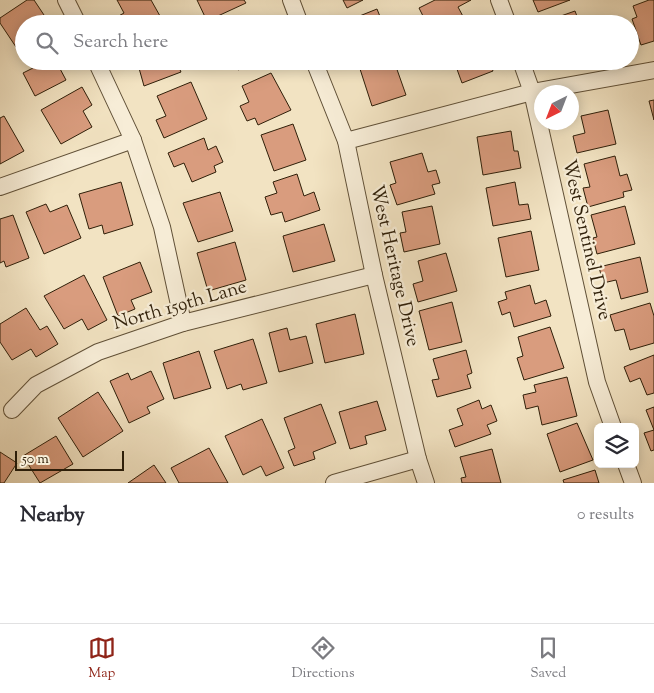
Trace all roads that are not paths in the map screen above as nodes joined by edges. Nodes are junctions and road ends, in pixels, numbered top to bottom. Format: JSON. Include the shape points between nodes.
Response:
{"nodes":[{"id":1,"x":66,"y":0,"type":"edge"},
{"id":2,"x":291,"y":0,"type":"edge"},
{"id":3,"x":499,"y":0,"type":"edge"},
{"id":4,"x":74,"y":15,"type":"edge"},
{"id":5,"x":297,"y":15,"type":"edge"},
{"id":6,"x":505,"y":15,"type":"edge"},
{"id":7,"x":100,"y":70,"type":"edge"},
{"id":8,"x":318,"y":70,"type":"edge"},
{"id":9,"x":524,"y":70,"type":"edge"},
{"id":10,"x":654,"y":70,"type":"edge"},
{"id":11,"x":532,"y":92,"type":"junction"},
{"id":12,"x":133,"y":140,"type":"junction"},
{"id":13,"x":346,"y":140,"type":"junction"},
{"id":14,"x":0,"y":187,"type":"edge"},
{"id":15,"x":374,"y":274,"type":"junction"},
{"id":16,"x":182,"y":323,"type":"junction"},
{"id":17,"x":12,"y":410,"type":"dead end"},
{"id":18,"x":612,"y":423,"type":"edge"},
{"id":19,"x":418,"y":459,"type":"junction"},
{"id":20,"x":627,"y":468,"type":"edge"},
{"id":21,"x":334,"y":483,"type":"edge"},
{"id":22,"x":426,"y":483,"type":"edge"},
{"id":23,"x":633,"y":483,"type":"edge"}],
"edges":[{"from":1,"to":4,"type":"street"},
{"from":2,"to":5,"type":"street"},
{"from":3,"to":6,"type":"street"},
{"from":7,"to":12,"type":"street"},
{"from":8,"to":13,"type":"street","name":"West Heritage Drive"},
{"from":9,"to":11,"type":"street","name":"West Sentinel Drive"},
{"from":10,"to":11,"type":"street"},
{"from":11,"to":13,"type":"street"},
{"from":11,"to":18,"type":"street","name":"West Sentinel Drive","via":[[597,382]]},
{"from":12,"to":14,"type":"street"},
{"from":12,"to":16,"type":"street","via":[[162,228]]},
{"from":13,"to":15,"type":"street","name":"West Heritage Drive"},
{"from":15,"to":16,"type":"street","name":"North 159th Lane"},
{"from":15,"to":19,"type":"street","name":"West Heritage Drive"},
{"from":16,"to":17,"type":"street","name":"North 159th Lane","via":[[98,352],[36,385]]},
{"from":19,"to":21,"type":"street"},
{"from":19,"to":22,"type":"street","name":"West Heritage Drive"},
{"from":20,"to":23,"type":"street"}]}
